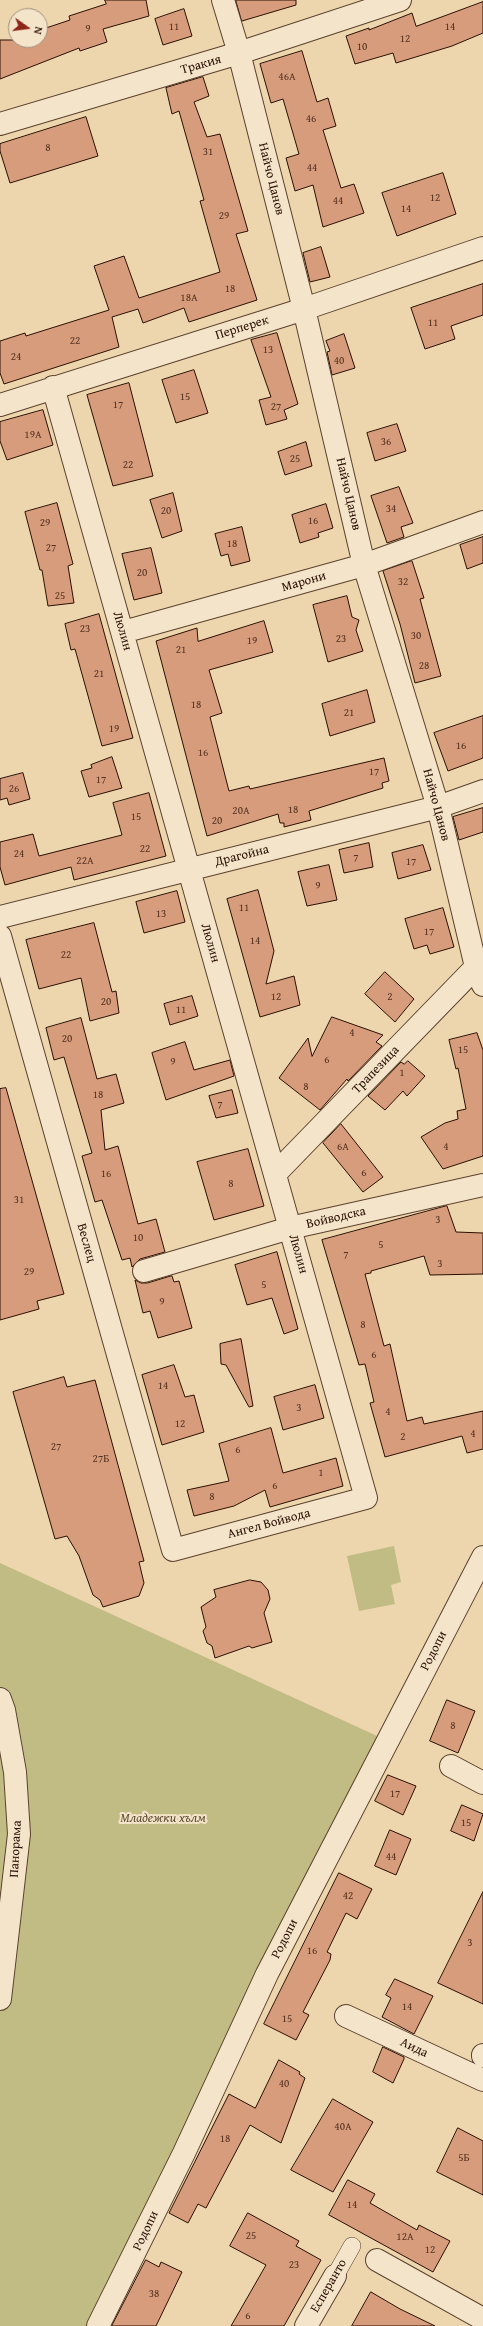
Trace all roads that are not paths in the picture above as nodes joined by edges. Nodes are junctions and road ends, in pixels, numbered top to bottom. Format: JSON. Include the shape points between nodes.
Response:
{"nodes":[{"id":1,"x":223,"y":0,"type":"edge"},
{"id":2,"x":400,"y":0,"type":"edge"},
{"id":3,"x":239,"y":53,"type":"junction"},
{"id":4,"x":0,"y":124,"type":"edge"},
{"id":5,"x":483,"y":248,"type":"edge"},
{"id":6,"x":304,"y":309,"type":"junction"},
{"id":7,"x":53,"y":387,"type":"junction"},
{"id":8,"x":0,"y":405,"type":"edge"},
{"id":9,"x":483,"y":522,"type":"edge"},
{"id":10,"x":364,"y":565,"type":"junction"},
{"id":11,"x":123,"y":632,"type":"junction"},
{"id":12,"x":483,"y":791,"type":"edge"},
{"id":13,"x":438,"y":807,"type":"junction"},
{"id":14,"x":189,"y":869,"type":"junction"},
{"id":15,"x":0,"y":917,"type":"edge"},
{"id":16,"x":0,"y":936,"type":"edge"},
{"id":17,"x":480,"y":976,"type":"edge"},
{"id":18,"x":275,"y":1174,"type":"junction"},
{"id":19,"x":483,"y":1185,"type":"edge"},
{"id":20,"x":290,"y":1228,"type":"junction"},
{"id":21,"x":144,"y":1271,"type":"dead end"},
{"id":22,"x":366,"y":1498,"type":"joint"},
{"id":23,"x":173,"y":1550,"type":"joint"},
{"id":24,"x":483,"y":1557,"type":"edge"},
{"id":25,"x":0,"y":1699,"type":"edge"},
{"id":26,"x":451,"y":1766,"type":"dead end"},
{"id":27,"x":483,"y":1783,"type":"edge"},
{"id":28,"x":0,"y":1999,"type":"edge"},
{"id":29,"x":346,"y":2016,"type":"dead end"},
{"id":30,"x":483,"y":2056,"type":"edge"},
{"id":31,"x":478,"y":2078,"type":"edge"},
{"id":32,"x":352,"y":2246,"type":"dead end"},
{"id":33,"x":377,"y":2260,"type":"dead end"},
{"id":34,"x":335,"y":2276,"type":"joint"},
{"id":35,"x":483,"y":2319,"type":"edge"},
{"id":36,"x":98,"y":2326,"type":"edge"},
{"id":37,"x":306,"y":2326,"type":"edge"}],
"edges":[{"from":1,"to":3,"type":"street","name":"Найчо Цанов"},
{"from":2,"to":3,"type":"street","name":"Тракия"},
{"from":3,"to":4,"type":"street","name":"Тракия"},
{"from":3,"to":6,"type":"street","name":"Найчо Цанов"},
{"from":5,"to":6,"type":"street","name":"Перперек"},
{"from":6,"to":7,"type":"street","name":"Перперек"},
{"from":6,"to":10,"type":"street","name":"Найчо Цанов"},
{"from":7,"to":8,"type":"street","name":"Перперек"},
{"from":7,"to":11,"type":"street","name":"Люлин"},
{"from":9,"to":10,"type":"street","name":"Марони"},
{"from":10,"to":11,"type":"street","name":"Марони"},
{"from":10,"to":13,"type":"street","name":"Найчо Цанов"},
{"from":11,"to":14,"type":"street","name":"Люлин"},
{"from":12,"to":13,"type":"street","name":"Драгойна"},
{"from":13,"to":14,"type":"street","name":"Драгойна"},
{"from":13,"to":17,"type":"street","name":"Найчо Цанов"},
{"from":14,"to":15,"type":"street","name":"Драгойна"},
{"from":14,"to":18,"type":"street","name":"Люлин"},
{"from":16,"to":23,"type":"street","name":"Веслец"},
{"from":17,"to":18,"type":"street","name":"Трапезица"},
{"from":18,"to":20,"type":"street","name":"Люлин"},
{"from":19,"to":20,"type":"street","name":"Войводска"},
{"from":20,"to":21,"type":"street","name":"Войводска"},
{"from":20,"to":22,"type":"street","name":"Люлин"},
{"from":22,"to":23,"type":"street","name":"Ангел Войвода"},
{"from":24,"to":36,"type":"street","name":"Родопи","via":[[267,1974],[184,2154]]},
{"from":25,"to":28,"type":"street","name":"Панорама","via":[[15,1772],[19,1834]]},
{"from":26,"to":27,"type":"street"},
{"from":29,"to":31,"type":"street","name":"Аида"},
{"from":30,"to":31,"type":"street"},
{"from":32,"to":34,"type":"street","name":"Есперанто"},
{"from":33,"to":35,"type":"street"},
{"from":34,"to":37,"type":"street","name":"Есперанто"}]}
